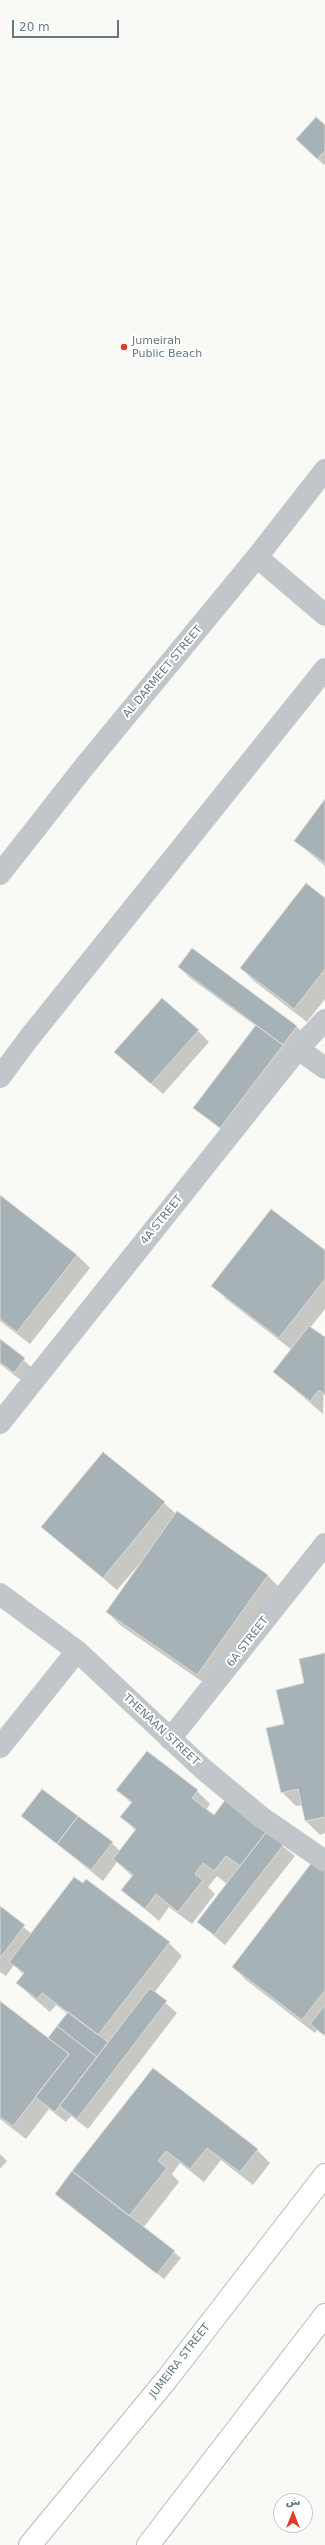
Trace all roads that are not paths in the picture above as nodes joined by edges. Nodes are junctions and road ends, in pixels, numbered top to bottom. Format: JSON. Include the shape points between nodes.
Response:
{"nodes":[{"id":1,"x":325,"y":470,"type":"edge"},
{"id":2,"x":257,"y":557,"type":"junction"},
{"id":3,"x":325,"y":615,"type":"edge"},
{"id":4,"x":325,"y":669,"type":"edge"},
{"id":5,"x":0,"y":874,"type":"edge"},
{"id":6,"x":325,"y":1020,"type":"edge"},
{"id":7,"x":298,"y":1049,"type":"junction"},
{"id":8,"x":325,"y":1068,"type":"edge"},
{"id":9,"x":0,"y":1077,"type":"edge"},
{"id":10,"x":0,"y":1423,"type":"edge"},
{"id":11,"x":325,"y":1544,"type":"edge"},
{"id":12,"x":0,"y":1594,"type":"edge"},
{"id":13,"x":77,"y":1651,"type":"junction"},
{"id":14,"x":170,"y":1739,"type":"junction"},
{"id":15,"x":0,"y":1747,"type":"edge"},
{"id":16,"x":325,"y":1861,"type":"edge"},
{"id":17,"x":325,"y":2175,"type":"edge"},
{"id":18,"x":325,"y":2315,"type":"edge"},
{"id":19,"x":30,"y":2545,"type":"edge"},
{"id":20,"x":148,"y":2545,"type":"edge"}],
"edges":[{"from":1,"to":2,"type":"street","name":"AL DARMEET STREET"},
{"from":2,"to":3,"type":"street"},
{"from":2,"to":5,"type":"street","name":"AL DARMEET STREET","via":[[84,767]]},
{"from":4,"to":9,"type":"street"},
{"from":6,"to":7,"type":"street","name":"4A STREET"},
{"from":7,"to":8,"type":"street"},
{"from":7,"to":10,"type":"street","name":"4A STREET"},
{"from":11,"to":14,"type":"street","name":"6A STREET"},
{"from":12,"to":13,"type":"street","name":"THENAAN STREET"},
{"from":13,"to":14,"type":"street","name":"THENAAN STREET"},
{"from":13,"to":15,"type":"street"},
{"from":14,"to":16,"type":"street","name":"THENAAN STREET","via":[[261,1817]]},
{"from":17,"to":19,"type":"main road","name":"JUMEIRA STREET","via":[[166,2379]]},
{"from":18,"to":20,"type":"main road"}]}
